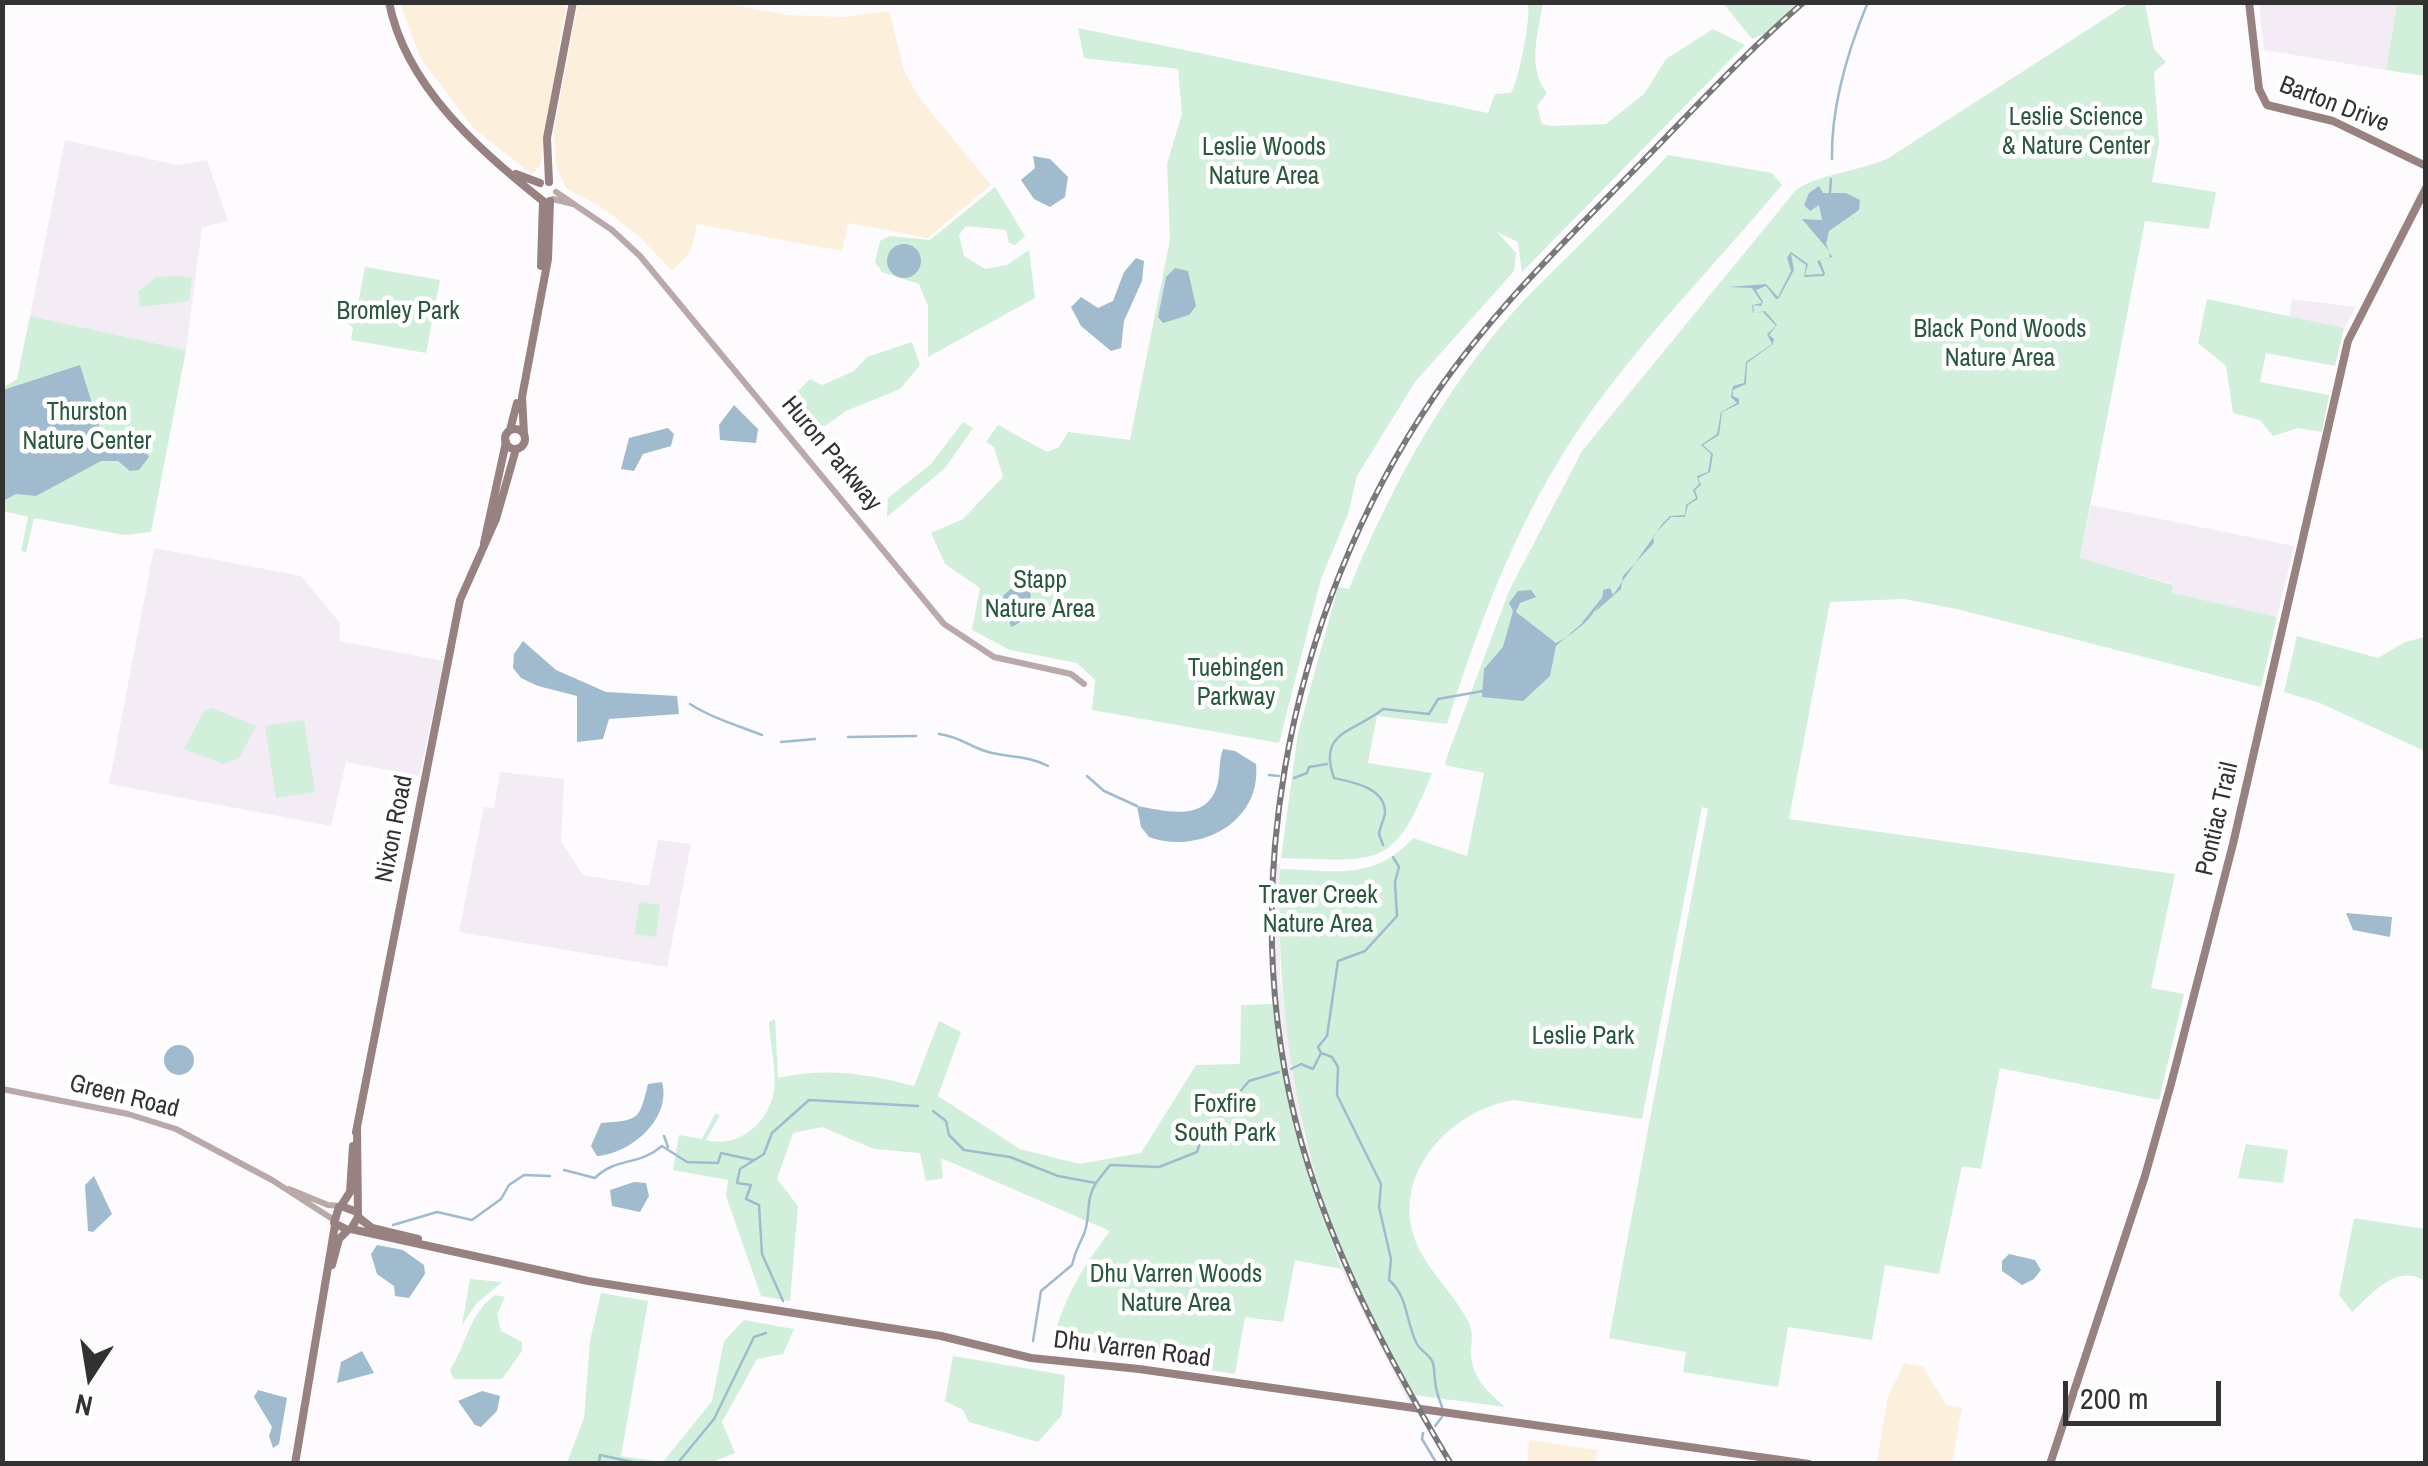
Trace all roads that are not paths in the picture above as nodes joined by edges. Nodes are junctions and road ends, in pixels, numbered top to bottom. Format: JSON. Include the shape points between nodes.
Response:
{"nodes":[{"id":1,"x":389,"y":2,"type":"edge"},
{"id":2,"x":573,"y":2,"type":"edge"},
{"id":3,"x":2249,"y":2,"type":"edge"},
{"id":4,"x":2426,"y":166,"type":"edge"},
{"id":5,"x":542,"y":184,"type":"junction"},
{"id":6,"x":2426,"y":188,"type":"edge"},
{"id":7,"x":550,"y":198,"type":"junction"},
{"id":8,"x":543,"y":258,"type":"junction"},
{"id":9,"x":544,"y":275,"type":"junction"},
{"id":10,"x":510,"y":430,"type":"junction"},
{"id":11,"x":524,"y":434,"type":"junction"},
{"id":12,"x":506,"y":442,"type":"junction"},
{"id":13,"x":516,"y":449,"type":"junction"},
{"id":14,"x":484,"y":543,"type":"junction"},
{"id":15,"x":1084,"y":684,"type":"dead end"},
{"id":16,"x":2,"y":1089,"type":"edge"},
{"id":17,"x":358,"y":1128,"type":"junction"},
{"id":18,"x":283,"y":1187,"type":"junction"},
{"id":19,"x":340,"y":1207,"type":"junction"},
{"id":20,"x":358,"y":1214,"type":"junction"},
{"id":21,"x":335,"y":1223,"type":"junction"},
{"id":22,"x":349,"y":1230,"type":"junction"},
{"id":23,"x":455,"y":1253,"type":"junction"},
{"id":24,"x":325,"y":1288,"type":"junction"},
{"id":25,"x":295,"y":1464,"type":"edge"},
{"id":26,"x":1810,"y":1464,"type":"edge"},
{"id":27,"x":2050,"y":1464,"type":"edge"}],
"edges":[{"from":1,"to":5,"type":"main road","via":[[409,59],[466,133],[502,168]]},
{"from":2,"to":5,"type":"main road"},
{"from":3,"to":4,"type":"main road","name":"Barton Drive","via":[[2266,105],[2333,121]]},
{"from":5,"to":7,"type":"main road"},
{"from":5,"to":7,"type":"main road"},
{"from":6,"to":27,"type":"main road","name":"Pontiac Trail","via":[[2348,342],[2175,1067],[2146,1176]]},
{"from":7,"to":8,"type":"main road"},
{"from":7,"to":9,"type":"main road"},
{"from":7,"to":15,"type":"street","name":"Huron Parkway","via":[[573,204],[640,256],[944,624],[994,657],[1072,674]]},
{"from":8,"to":9,"type":"main road"},
{"from":8,"to":10,"type":"main road"},
{"from":9,"to":11,"type":"main road","via":[[522,396]]},
{"from":10,"to":11,"type":"main road"},
{"from":10,"to":12,"type":"main road","name":"Nixon Road"},
{"from":11,"to":13,"type":"main road","name":"Nixon Road"},
{"from":12,"to":13,"type":"main road"},
{"from":12,"to":14,"type":"main road","name":"Nixon Road"},
{"from":13,"to":14,"type":"main road","name":"Nixon Road"},
{"from":14,"to":17,"type":"main road","name":"Nixon Road","via":[[456,616]]},
{"from":16,"to":18,"type":"street","name":"Green Road","via":[[157,1122]]},
{"from":17,"to":19,"type":"main road","name":"Nixon Road","via":[[350,1192]]},
{"from":17,"to":20,"type":"main road","name":"Nixon Road"},
{"from":18,"to":19,"type":"street","name":"Green Road"},
{"from":18,"to":21,"type":"street","name":"Green Road"},
{"from":19,"to":20,"type":"main road","name":"Dhu Varren Road"},
{"from":19,"to":21,"type":"main road","name":"Nixon Road"},
{"from":20,"to":22,"type":"main road"},
{"from":20,"to":23,"type":"main road","name":"Dhu Varren Road","via":[[372,1228]]},
{"from":21,"to":22,"type":"main road","name":"Dhu Varren Road"},
{"from":21,"to":24,"type":"main road"},
{"from":22,"to":23,"type":"main road","name":"Dhu Varren Road"},
{"from":22,"to":24,"type":"main road","via":[[339,1239]]},
{"from":23,"to":26,"type":"main road","name":"Dhu Varren Road","via":[[686,1298],[941,1336],[1031,1358]]},
{"from":24,"to":25,"type":"main road"}]}
